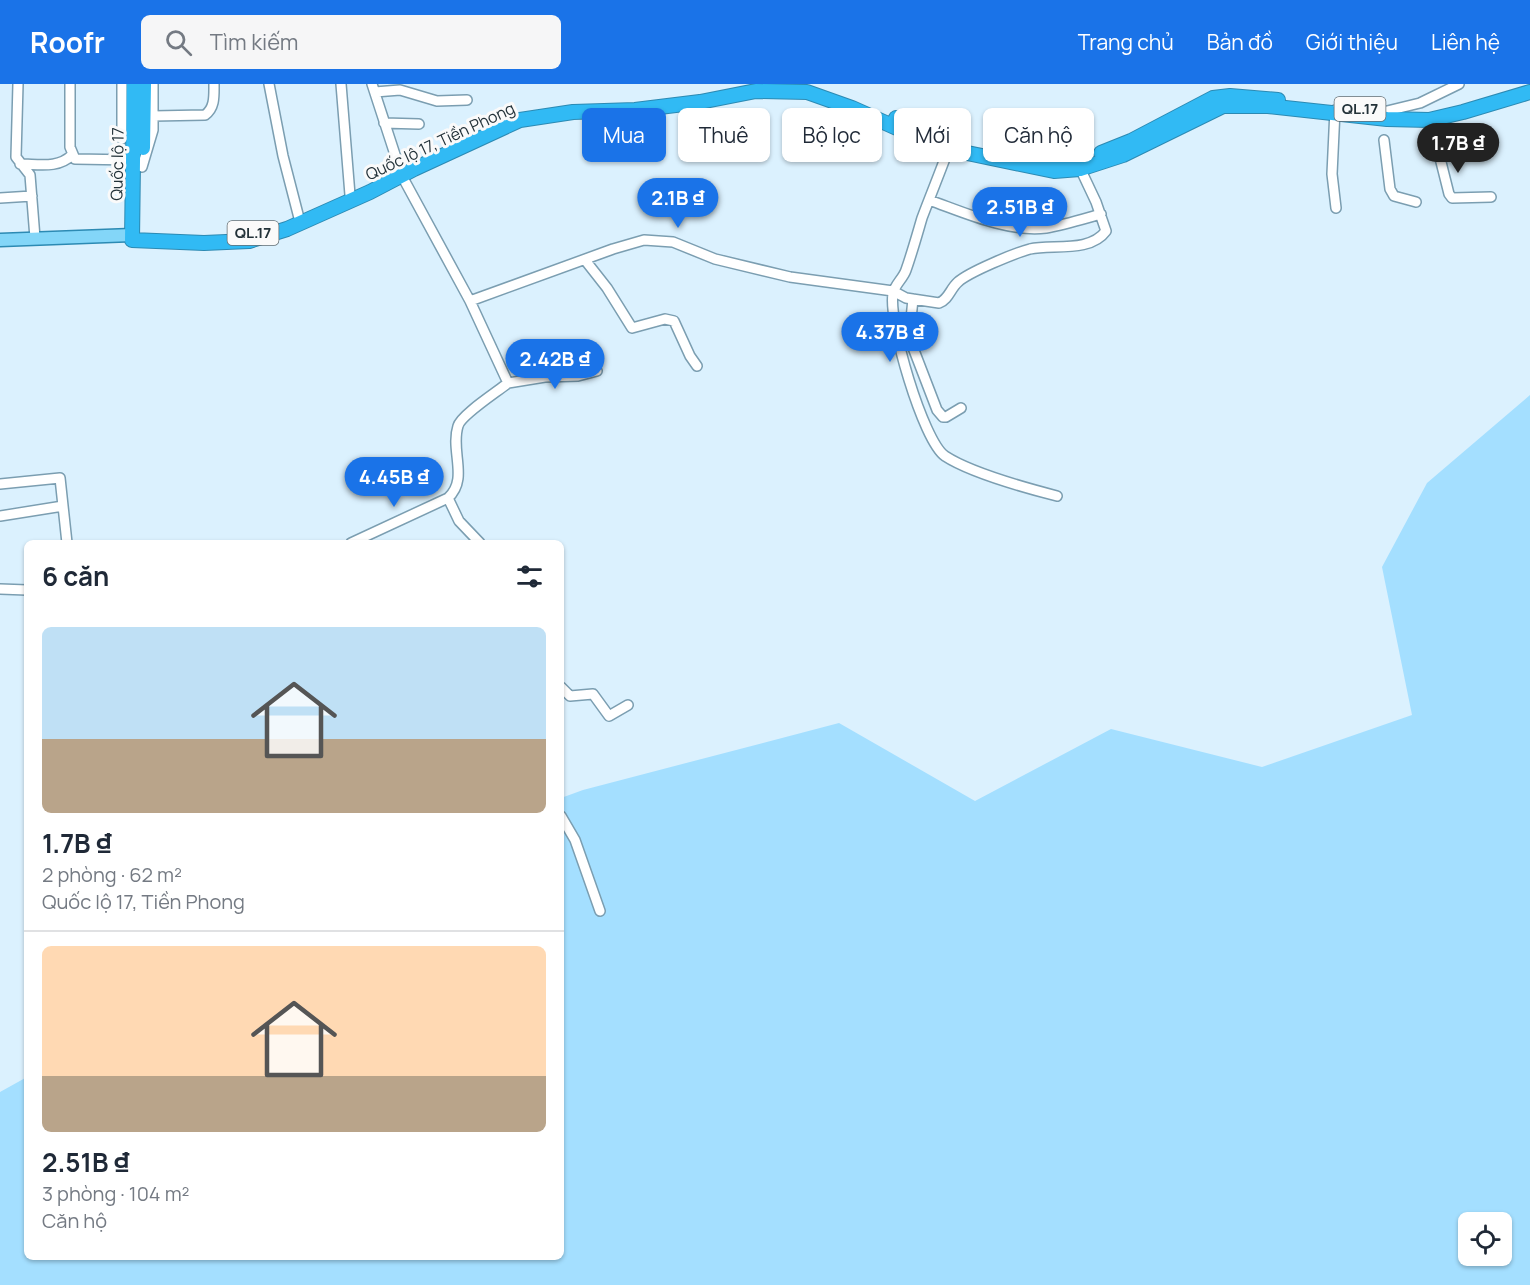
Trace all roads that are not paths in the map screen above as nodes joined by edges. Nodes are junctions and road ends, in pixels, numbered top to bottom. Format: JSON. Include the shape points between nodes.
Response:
{"nodes":[{"id":1,"x":18,"y":84,"type":"edge"},
{"id":2,"x":70,"y":84,"type":"edge"},
{"id":3,"x":122,"y":84,"type":"edge"},
{"id":4,"x":134,"y":84,"type":"edge"},
{"id":5,"x":144,"y":84,"type":"edge"},
{"id":6,"x":153,"y":84,"type":"edge"},
{"id":7,"x":214,"y":84,"type":"edge"},
{"id":8,"x":269,"y":84,"type":"edge"},
{"id":9,"x":341,"y":84,"type":"edge"},
{"id":10,"x":766,"y":84,"type":"edge"},
{"id":11,"x":795,"y":84,"type":"edge"},
{"id":12,"x":1459,"y":84,"type":"edge"},
{"id":13,"x":1528,"y":84,"type":"edge"},
{"id":14,"x":373,"y":88,"type":"edge"},
{"id":15,"x":1530,"y":92,"type":"edge"},
{"id":16,"x":467,"y":100,"type":"dead end"},
{"id":17,"x":1335,"y":111,"type":"junction"},
{"id":18,"x":1387,"y":111,"type":"junction"},
{"id":19,"x":153,"y":116,"type":"junction"},
{"id":20,"x":894,"y":119,"type":"edge"},
{"id":21,"x":384,"y":123,"type":"junction"},
{"id":22,"x":419,"y":124,"type":"dead end"},
{"id":23,"x":894,"y":127,"type":"edge"},
{"id":24,"x":1434,"y":138,"type":"dead end"},
{"id":25,"x":122,"y":139,"type":"dead end"},
{"id":26,"x":1384,"y":140,"type":"dead end"},
{"id":27,"x":971,"y":149,"type":"edge"},
{"id":28,"x":72,"y":155,"type":"junction"},
{"id":29,"x":944,"y":162,"type":"edge"},
{"id":30,"x":138,"y":163,"type":"junction"},
{"id":31,"x":20,"y":164,"type":"junction"},
{"id":32,"x":1079,"y":165,"type":"junction"},
{"id":33,"x":401,"y":173,"type":"junction"},
{"id":34,"x":361,"y":193,"type":"junction"},
{"id":35,"x":32,"y":196,"type":"junction"},
{"id":36,"x":1491,"y":197,"type":"dead end"},
{"id":37,"x":0,"y":198,"type":"edge"},
{"id":38,"x":929,"y":200,"type":"junction"},
{"id":39,"x":1416,"y":202,"type":"dead end"},
{"id":40,"x":1336,"y":208,"type":"dead end"},
{"id":41,"x":1101,"y":214,"type":"junction"},
{"id":42,"x":299,"y":218,"type":"junction"},
{"id":43,"x":35,"y":238,"type":"junction"},
{"id":44,"x":137,"y":238,"type":"junction"},
{"id":45,"x":0,"y":240,"type":"edge"},
{"id":46,"x":0,"y":246,"type":"edge"},
{"id":47,"x":585,"y":260,"type":"junction"},
{"id":48,"x":893,"y":291,"type":"junction"},
{"id":49,"x":913,"y":299,"type":"junction"},
{"id":50,"x":470,"y":301,"type":"junction"},
{"id":51,"x":697,"y":366,"type":"dead end"},
{"id":52,"x":597,"y":371,"type":"dead end"},
{"id":53,"x":508,"y":383,"type":"junction"},
{"id":54,"x":961,"y":408,"type":"dead end"},
{"id":55,"x":0,"y":484,"type":"edge"},
{"id":56,"x":1057,"y":496,"type":"dead end"},
{"id":57,"x":448,"y":498,"type":"junction"},
{"id":58,"x":63,"y":506,"type":"junction"},
{"id":59,"x":0,"y":516,"type":"edge"},
{"id":60,"x":67,"y":540,"type":"edge"},
{"id":61,"x":357,"y":540,"type":"edge"},
{"id":62,"x":477,"y":540,"type":"edge"},
{"id":63,"x":0,"y":589,"type":"edge"},
{"id":64,"x":24,"y":590,"type":"edge"},
{"id":65,"x":564,"y":690,"type":"edge"},
{"id":66,"x":628,"y":705,"type":"dead end"},
{"id":67,"x":564,"y":821,"type":"edge"},
{"id":68,"x":600,"y":911,"type":"dead end"}],
"edges":[{"from":1,"to":31,"type":"street","via":[[16,157]]},
{"from":2,"to":28,"type":"street"},
{"from":3,"to":25,"type":"street"},
{"from":4,"to":30,"type":"highway","name":"Quốc lộ 17"},
{"from":5,"to":30,"type":"highway","name":"Quốc lộ 17"},
{"from":6,"to":19,"type":"street"},
{"from":7,"to":19,"type":"street","via":[[213,105],[205,115]]},
{"from":8,"to":42,"type":"street"},
{"from":9,"to":34,"type":"street"},
{"from":10,"to":33,"type":"highway","number":"QL.17","via":[[677,99],[522,112],[481,129]]},
{"from":11,"to":20,"type":"highway","number":"QL.17","via":[[840,94]]},
{"from":12,"to":18,"type":"street","via":[[1420,103]]},
{"from":13,"to":18,"type":"highway","number":"QL.17","via":[[1438,110]]},
{"from":14,"to":16,"type":"street","via":[[400,90],[436,101]]},
{"from":14,"to":21,"type":"street"},
{"from":15,"to":17,"type":"highway","via":[[1429,120],[1387,119]]},
{"from":17,"to":18,"type":"highway","number":"QL.17"},
{"from":17,"to":32,"type":"highway","via":[[1223,106],[1123,155]]},
{"from":17,"to":32,"type":"highway","number":"QL.17","via":[[1259,97],[1213,98]]},
{"from":17,"to":40,"type":"street","via":[[1332,174]]},
{"from":19,"to":30,"type":"street","via":[[153,130]]},
{"from":21,"to":22,"type":"street"},
{"from":21,"to":33,"type":"street"},
{"from":23,"to":33,"type":"highway","name":"Quốc lộ 17, Tiền Phong","via":[[807,92],[756,91],[689,104],[520,120]]},
{"from":24,"to":36,"type":"street","via":[[1452,198]]},
{"from":26,"to":39,"type":"street","via":[[1390,189],[1394,196]]},
{"from":27,"to":32,"type":"highway","number":"QL.17"},
{"from":28,"to":30,"type":"street","via":[[82,161]]},
{"from":28,"to":31,"type":"street","via":[[57,165]]},
{"from":29,"to":38,"type":"street"},
{"from":30,"to":44,"type":"highway","name":"Quốc lộ 17"},
{"from":31,"to":35,"type":"street","via":[[30,175]]},
{"from":32,"to":41,"type":"street"},
{"from":33,"to":34,"type":"highway","number":"QL.17"},
{"from":33,"to":50,"type":"street"},
{"from":34,"to":42,"type":"highway","number":"QL.17"},
{"from":34,"to":44,"type":"highway","name":"Quốc lộ 17, Tiền Phong","via":[[286,229],[249,241],[204,243]]},
{"from":35,"to":37,"type":"street"},
{"from":35,"to":43,"type":"street"},
{"from":38,"to":41,"type":"street","via":[[1020,228],[1045,228]]},
{"from":38,"to":48,"type":"street","via":[[905,274]]},
{"from":41,"to":49,"type":"street","via":[[1106,231],[1096,239],[1078,246],[1020,252],[958,282],[939,303]]},
{"from":42,"to":44,"type":"highway","number":"QL.17","via":[[247,234]]},
{"from":43,"to":44,"type":"main road"},
{"from":43,"to":45,"type":"main road"},
{"from":44,"to":46,"type":"main road"},
{"from":47,"to":48,"type":"street","via":[[644,240],[673,242],[732,265]]},
{"from":47,"to":50,"type":"street"},
{"from":47,"to":51,"type":"street","via":[[632,328],[665,319],[674,321]]},
{"from":48,"to":49,"type":"street"},
{"from":48,"to":56,"type":"street","via":[[894,326],[901,355],[933,440],[944,455],[969,468]]},
{"from":49,"to":54,"type":"street","via":[[912,345],[937,410],[946,417]]},
{"from":50,"to":53,"type":"street"},
{"from":52,"to":53,"type":"street"},
{"from":53,"to":57,"type":"street","via":[[466,414],[458,426],[459,481]]},
{"from":55,"to":58,"type":"street","via":[[60,478]]},
{"from":57,"to":61,"type":"street"},
{"from":57,"to":62,"type":"street","via":[[459,521]]},
{"from":58,"to":59,"type":"street"},
{"from":58,"to":60,"type":"street"},
{"from":63,"to":64,"type":"street"},
{"from":65,"to":66,"type":"street","via":[[570,696],[593,694],[609,716]]},
{"from":67,"to":68,"type":"street","via":[[575,840]]}]}
